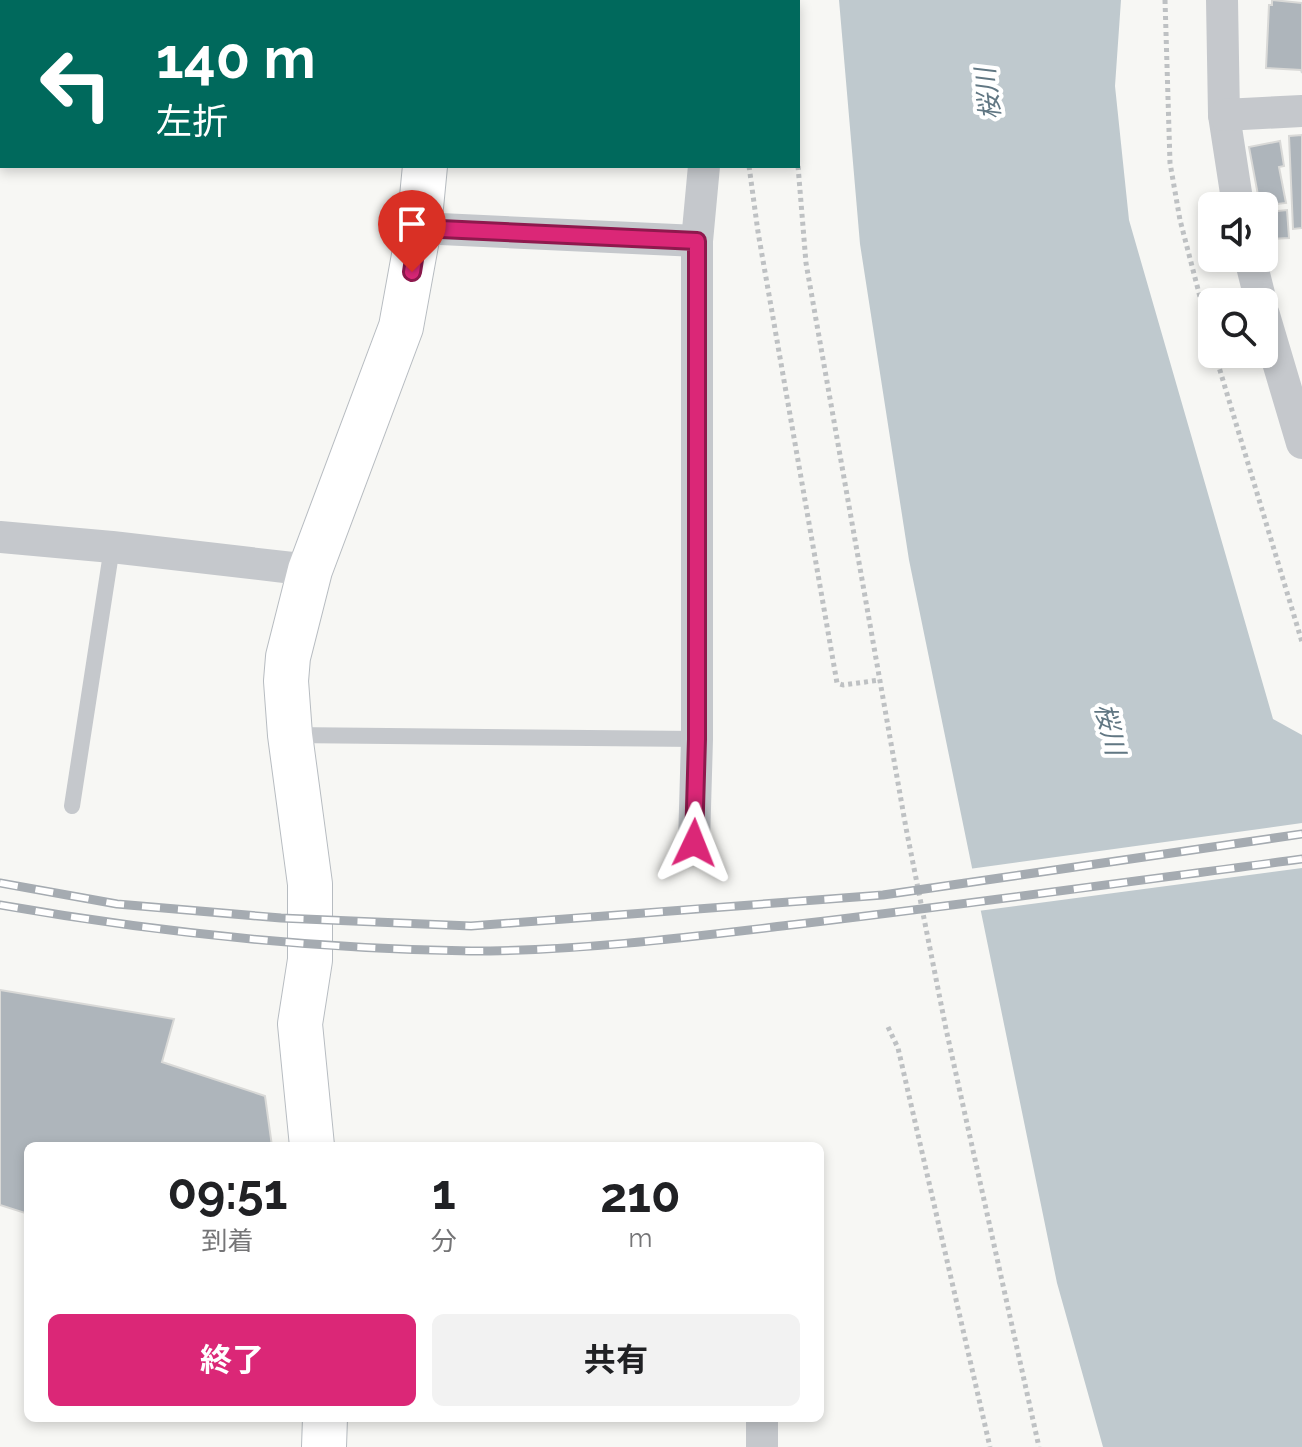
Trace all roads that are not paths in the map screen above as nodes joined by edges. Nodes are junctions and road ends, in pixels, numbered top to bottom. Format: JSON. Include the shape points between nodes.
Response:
{"nodes":[{"id":1,"x":1222,"y":0,"type":"edge"},
{"id":2,"x":1302,"y":111,"type":"edge"},
{"id":3,"x":1224,"y":115,"type":"junction"},
{"id":4,"x":425,"y":168,"type":"edge"},
{"id":5,"x":704,"y":168,"type":"edge"},
{"id":6,"x":1235,"y":192,"type":"edge"},
{"id":7,"x":419,"y":228,"type":"junction"},
{"id":8,"x":697,"y":241,"type":"junction"},
{"id":9,"x":1278,"y":361,"type":"edge"},
{"id":10,"x":1300,"y":433,"type":"edge"},
{"id":11,"x":0,"y":537,"type":"edge"},
{"id":12,"x":112,"y":547,"type":"junction"},
{"id":13,"x":310,"y":570,"type":"junction"},
{"id":14,"x":290,"y":735,"type":"junction"},
{"id":15,"x":697,"y":739,"type":"junction"},
{"id":16,"x":72,"y":806,"type":"dead end"},
{"id":17,"x":694,"y":843,"type":"dead end"},
{"id":18,"x":312,"y":1142,"type":"edge"},
{"id":19,"x":325,"y":1422,"type":"edge"},
{"id":20,"x":762,"y":1422,"type":"edge"},
{"id":21,"x":324,"y":1447,"type":"edge"},
{"id":22,"x":762,"y":1447,"type":"edge"}],
"edges":[{"from":1,"to":3,"type":"street"},
{"from":2,"to":3,"type":"street"},
{"from":3,"to":6,"type":"street"},
{"from":4,"to":7,"type":"street"},
{"from":5,"to":8,"type":"street"},
{"from":7,"to":8,"type":"street"},
{"from":7,"to":13,"type":"street","via":[[401,327]]},
{"from":8,"to":15,"type":"street"},
{"from":9,"to":10,"type":"street"},
{"from":11,"to":12,"type":"street"},
{"from":12,"to":13,"type":"street"},
{"from":12,"to":16,"type":"lane"},
{"from":13,"to":14,"type":"street","via":[[288,657]]},
{"from":14,"to":15,"type":"lane"},
{"from":14,"to":18,"type":"street","via":[[310,884],[310,960],[300,1024]]},
{"from":15,"to":17,"type":"street"},
{"from":19,"to":21,"type":"street"},
{"from":20,"to":22,"type":"street"}]}
